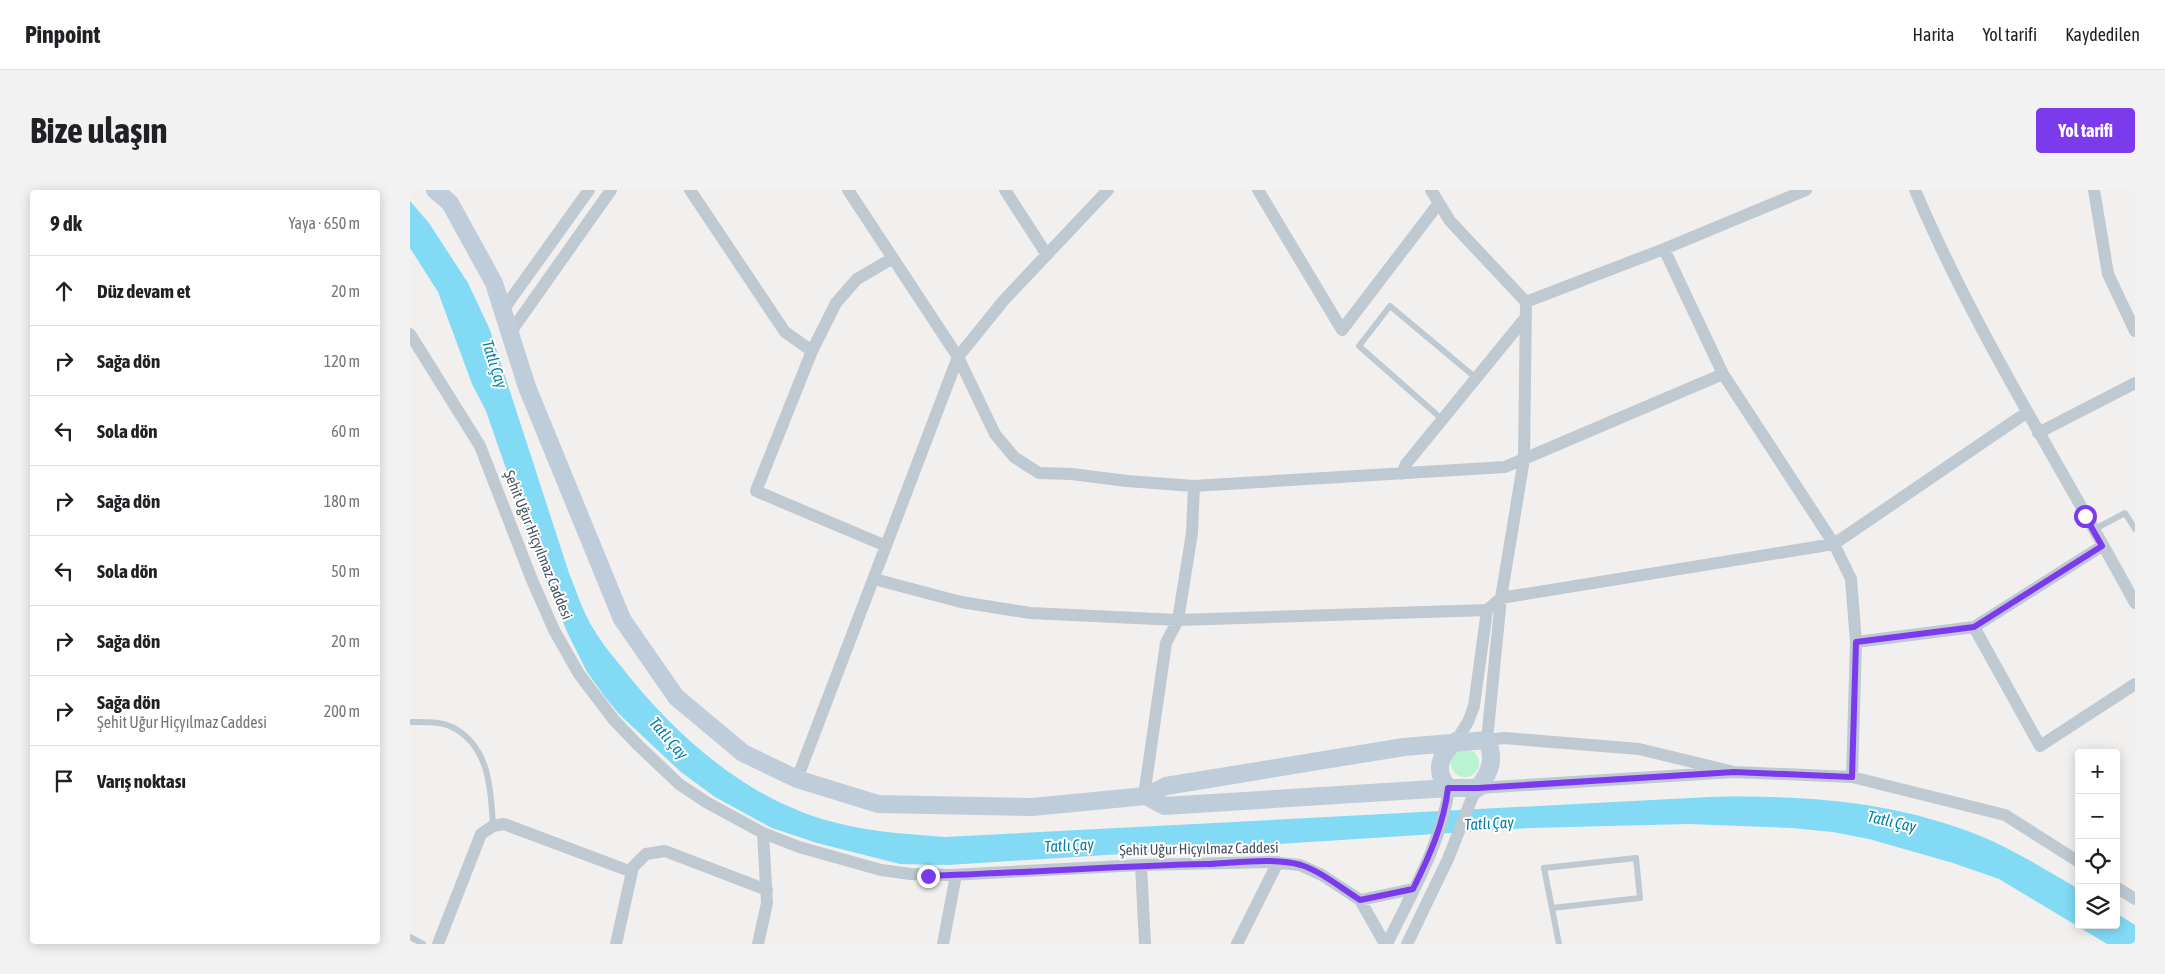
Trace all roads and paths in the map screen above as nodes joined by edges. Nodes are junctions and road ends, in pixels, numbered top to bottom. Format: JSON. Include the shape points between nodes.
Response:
{"nodes":[{"id":1,"x":435,"y":190,"type":"edge"},
{"id":2,"x":589,"y":190,"type":"edge"},
{"id":3,"x":611,"y":190,"type":"edge"},
{"id":4,"x":690,"y":190,"type":"edge"},
{"id":5,"x":848,"y":190,"type":"edge"},
{"id":6,"x":1005,"y":190,"type":"edge"},
{"id":7,"x":1108,"y":190,"type":"edge"},
{"id":8,"x":1258,"y":190,"type":"edge"},
{"id":9,"x":1431,"y":190,"type":"edge"},
{"id":10,"x":1806,"y":190,"type":"edge"},
{"id":11,"x":1915,"y":190,"type":"edge"},
{"id":12,"x":2094,"y":190,"type":"edge"},
{"id":13,"x":1439,"y":203,"type":"junction"},
{"id":14,"x":1664,"y":249,"type":"junction"},
{"id":15,"x":1047,"y":255,"type":"junction"},
{"id":16,"x":893,"y":258,"type":"junction"},
{"id":17,"x":1526,"y":302,"type":"junction"},
{"id":18,"x":503,"y":310,"type":"junction"},
{"id":19,"x":1526,"y":318,"type":"junction"},
{"id":20,"x":2135,"y":331,"type":"edge"},
{"id":21,"x":510,"y":333,"type":"junction"},
{"id":22,"x":410,"y":334,"type":"edge"},
{"id":23,"x":812,"y":351,"type":"junction"},
{"id":24,"x":958,"y":357,"type":"junction"},
{"id":25,"x":1723,"y":374,"type":"junction"},
{"id":26,"x":1476,"y":378,"type":"junction"},
{"id":27,"x":2135,"y":383,"type":"edge"},
{"id":28,"x":2026,"y":413,"type":"junction"},
{"id":29,"x":1443,"y":420,"type":"junction"},
{"id":30,"x":2038,"y":433,"type":"junction"},
{"id":31,"x":1524,"y":459,"type":"junction"},
{"id":32,"x":1402,"y":474,"type":"junction"},
{"id":33,"x":1194,"y":486,"type":"junction"},
{"id":34,"x":2135,"y":529,"type":"edge"},
{"id":35,"x":2093,"y":530,"type":"junction"},
{"id":36,"x":1834,"y":544,"type":"junction"},
{"id":37,"x":886,"y":546,"type":"junction"},
{"id":38,"x":2102,"y":546,"type":"junction"},
{"id":39,"x":874,"y":579,"type":"junction"},
{"id":40,"x":1501,"y":598,"type":"junction"},
{"id":41,"x":2135,"y":604,"type":"edge"},
{"id":42,"x":1487,"y":610,"type":"junction"},
{"id":43,"x":1178,"y":620,"type":"junction"},
{"id":44,"x":1974,"y":627,"type":"junction"},
{"id":45,"x":1856,"y":642,"type":"junction"},
{"id":46,"x":2135,"y":684,"type":"edge"},
{"id":47,"x":410,"y":722,"type":"edge"},
{"id":48,"x":1487,"y":740,"type":"junction"},
{"id":49,"x":1456,"y":741,"type":"junction"},
{"id":50,"x":1734,"y":772,"type":"junction"},
{"id":51,"x":1852,"y":777,"type":"junction"},
{"id":52,"x":797,"y":779,"type":"junction"},
{"id":53,"x":1475,"y":793,"type":"junction"},
{"id":54,"x":1448,"y":794,"type":"junction"},
{"id":55,"x":1145,"y":796,"type":"junction"},
{"id":56,"x":493,"y":826,"type":"junction"},
{"id":57,"x":764,"y":833,"type":"junction"},
{"id":58,"x":2075,"y":859,"type":"edge"},
{"id":59,"x":1278,"y":862,"type":"junction"},
{"id":60,"x":1142,"y":865,"type":"junction"},
{"id":61,"x":632,"y":872,"type":"junction"},
{"id":62,"x":956,"y":875,"type":"junction"},
{"id":63,"x":1413,"y":889,"type":"junction"},
{"id":64,"x":2120,"y":889,"type":"edge"},
{"id":65,"x":767,"y":890,"type":"junction"},
{"id":66,"x":2135,"y":899,"type":"edge"},
{"id":67,"x":1360,"y":900,"type":"junction"},
{"id":68,"x":1552,"y":908,"type":"junction"},
{"id":69,"x":410,"y":937,"type":"edge"},
{"id":70,"x":424,"y":944,"type":"edge"},
{"id":71,"x":438,"y":944,"type":"edge"},
{"id":72,"x":616,"y":944,"type":"edge"},
{"id":73,"x":758,"y":944,"type":"edge"},
{"id":74,"x":943,"y":944,"type":"edge"},
{"id":75,"x":1145,"y":944,"type":"edge"},
{"id":76,"x":1237,"y":944,"type":"edge"},
{"id":77,"x":1386,"y":944,"type":"edge"},
{"id":78,"x":1407,"y":944,"type":"edge"},
{"id":79,"x":1558,"y":944,"type":"edge"}],
"edges":[{"from":1,"to":18,"type":"street","via":[[450,203],[494,283]]},
{"from":2,"to":18,"type":"street"},
{"from":3,"to":21,"type":"street"},
{"from":4,"to":23,"type":"street","via":[[785,332]]},
{"from":5,"to":16,"type":"street"},
{"from":6,"to":15,"type":"street"},
{"from":7,"to":15,"type":"street"},
{"from":8,"to":13,"type":"street","via":[[1342,330]]},
{"from":9,"to":13,"type":"street"},
{"from":10,"to":14,"type":"street"},
{"from":11,"to":28,"type":"street","via":[[1940,251]]},
{"from":12,"to":20,"type":"street","via":[[2108,274]]},
{"from":13,"to":17,"type":"street","via":[[1450,221]]},
{"from":14,"to":17,"type":"street"},
{"from":14,"to":25,"type":"street"},
{"from":15,"to":24,"type":"street","via":[[1004,300]]},
{"from":16,"to":23,"type":"street","via":[[857,279],[841,297]]},
{"from":16,"to":24,"type":"street"},
{"from":17,"to":19,"type":"street"},
{"from":18,"to":21,"type":"street"},
{"from":19,"to":26,"type":"street"},
{"from":19,"to":31,"type":"street"},
{"from":21,"to":52,"type":"street","via":[[527,387],[622,619],[676,696],[743,753]]},
{"from":22,"to":57,"type":"street","name":"Şehit Uğur Hiçyılmaz Caddesi","via":[[480,446],[532,580],[566,652],[590,689],[632,739],[679,784],[729,816]]},
{"from":23,"to":37,"type":"street","via":[[756,490]]},
{"from":24,"to":33,"type":"street","via":[[994,434],[1026,467],[1039,473]]},
{"from":24,"to":37,"type":"street"},
{"from":25,"to":31,"type":"street"},
{"from":25,"to":36,"type":"street"},
{"from":26,"to":29,"type":"street"},
{"from":26,"to":29,"type":"lane","via":[[1390,306],[1359,346]]},
{"from":27,"to":30,"type":"street"},
{"from":28,"to":30,"type":"street"},
{"from":28,"to":36,"type":"street"},
{"from":29,"to":32,"type":"street","via":[[1406,464]]},
{"from":30,"to":35,"type":"street"},
{"from":31,"to":32,"type":"street","via":[[1504,468]]},
{"from":31,"to":40,"type":"street"},
{"from":32,"to":33,"type":"street"},
{"from":33,"to":43,"type":"street","via":[[1192,533]]},
{"from":34,"to":35,"type":"lane","via":[[2125,513]]},
{"from":35,"to":38,"type":"street"},
{"from":36,"to":40,"type":"street"},
{"from":36,"to":45,"type":"street","via":[[1851,579]]},
{"from":37,"to":39,"type":"street"},
{"from":38,"to":41,"type":"street"},
{"from":38,"to":44,"type":"street"},
{"from":39,"to":43,"type":"street","via":[[960,602],[1030,614]]},
{"from":39,"to":52,"type":"street"},
{"from":40,"to":42,"type":"street"},
{"from":40,"to":48,"type":"street"},
{"from":42,"to":43,"type":"street"},
{"from":42,"to":49,"type":"street","via":[[1474,706]]},
{"from":43,"to":55,"type":"street","via":[[1166,643]]},
{"from":44,"to":45,"type":"street"},
{"from":44,"to":46,"type":"street","via":[[2040,746]]},
{"from":45,"to":51,"type":"street"},
{"from":47,"to":56,"type":"lane","via":[[451,726],[475,749],[490,783]]},
{"from":48,"to":49,"type":"street"},
{"from":48,"to":50,"type":"street","via":[[1504,738],[1639,749]]},
{"from":48,"to":53,"type":"street","via":[[1492,760]]},
{"from":49,"to":54,"type":"street","via":[[1442,757],[1440,769]]},
{"from":49,"to":55,"type":"street","via":[[1166,786]]},
{"from":50,"to":51,"type":"street"},
{"from":50,"to":53,"type":"street"},
{"from":51,"to":58,"type":"street","via":[[2005,815]]},
{"from":52,"to":55,"type":"street","via":[[878,804],[1032,806]]},
{"from":53,"to":54,"type":"street"},
{"from":53,"to":78,"type":"street"},
{"from":54,"to":55,"type":"street","via":[[1164,806]]},
{"from":54,"to":63,"type":"street","via":[[1435,840]]},
{"from":56,"to":61,"type":"street","via":[[504,824]]},
{"from":56,"to":71,"type":"street","via":[[482,834]]},
{"from":57,"to":62,"type":"street","name":"Şehit Uğur Hiçyılmaz Caddesi","via":[[837,859],[881,870],[928,876]]},
{"from":57,"to":65,"type":"street"},
{"from":59,"to":60,"type":"street","name":"Şehit Uğur Hiçyılmaz Caddesi"},
{"from":59,"to":67,"type":"street","name":"Şehit Uğur Hiçyılmaz Caddesi","via":[[1300,865],[1322,875]]},
{"from":59,"to":76,"type":"street"},
{"from":60,"to":62,"type":"street","name":"Şehit Uğur Hiçyılmaz Caddesi"},
{"from":60,"to":75,"type":"street"},
{"from":61,"to":65,"type":"street","via":[[646,854],[665,852]]},
{"from":61,"to":72,"type":"street"},
{"from":62,"to":74,"type":"street"},
{"from":63,"to":67,"type":"street"},
{"from":63,"to":77,"type":"street"},
{"from":64,"to":66,"type":"street"},
{"from":65,"to":73,"type":"street"},
{"from":67,"to":77,"type":"street"},
{"from":68,"to":68,"type":"lane","via":[[1640,898],[1636,858],[1544,868]]},
{"from":68,"to":79,"type":"lane"},
{"from":69,"to":70,"type":"lane"}]}
